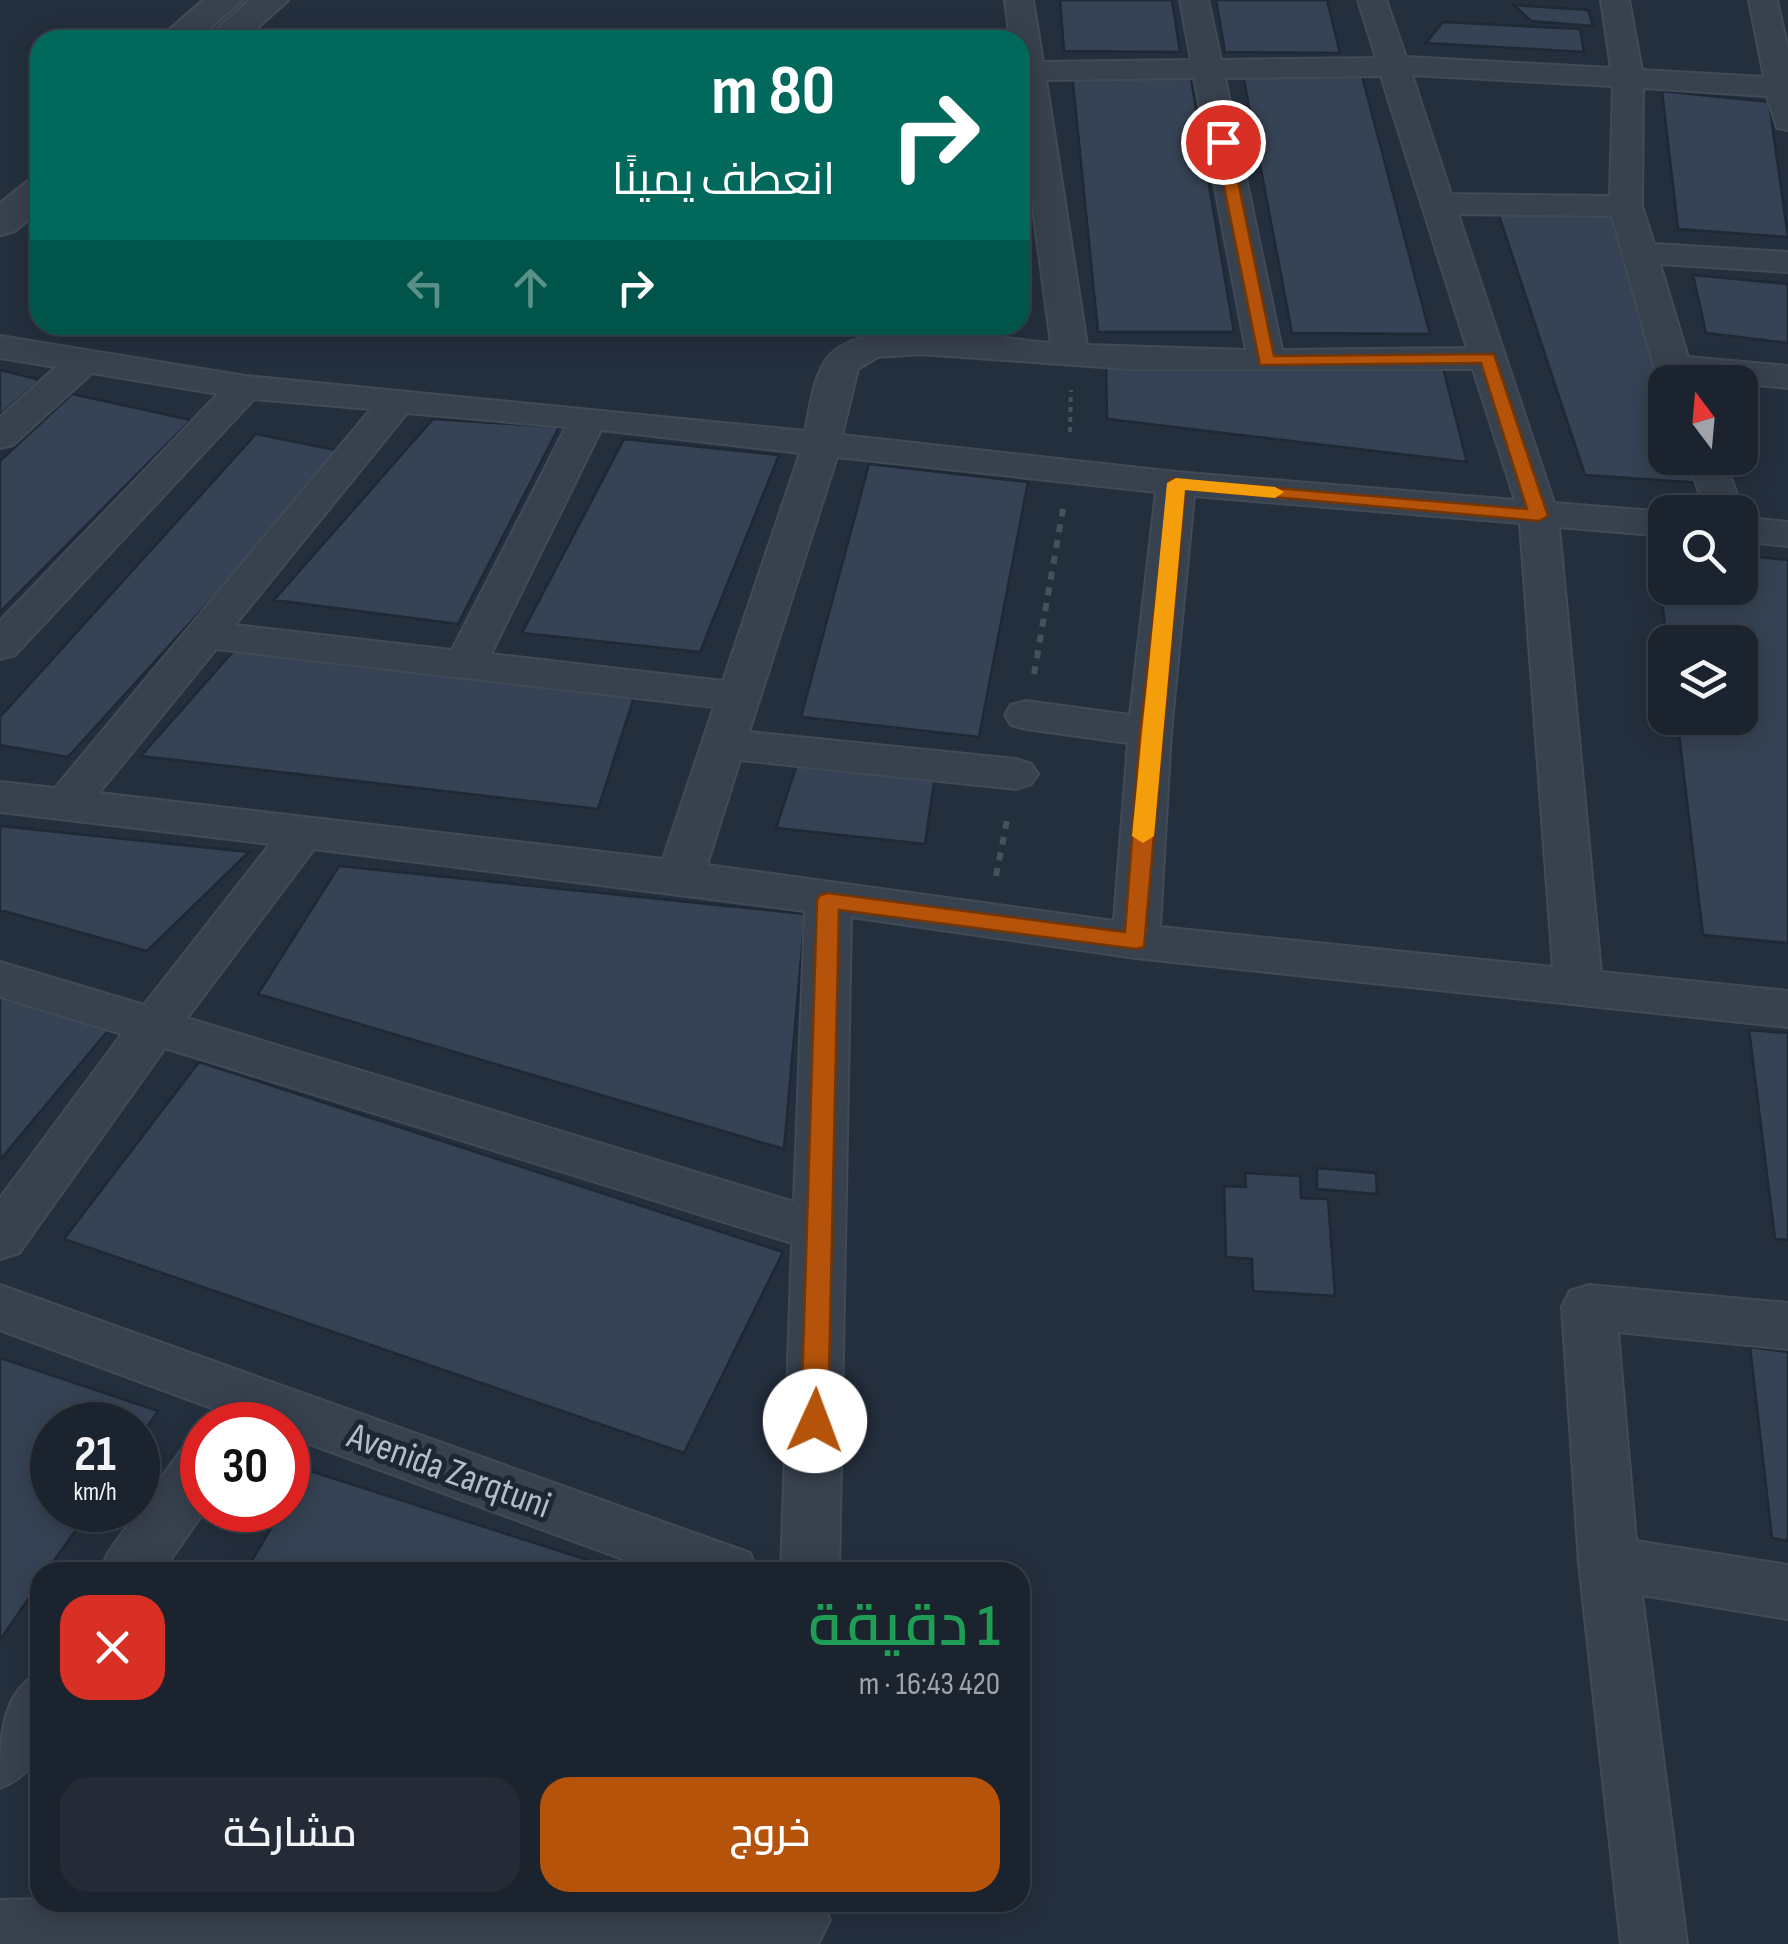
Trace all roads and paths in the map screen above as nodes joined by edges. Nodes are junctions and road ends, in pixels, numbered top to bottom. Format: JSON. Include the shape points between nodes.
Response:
{"nodes":[{"id":1,"x":226,"y":0,"type":"edge"},
{"id":2,"x":271,"y":0,"type":"edge"},
{"id":3,"x":1020,"y":0,"type":"edge"},
{"id":4,"x":1194,"y":0,"type":"edge"},
{"id":5,"x":1372,"y":0,"type":"edge"},
{"id":6,"x":1615,"y":0,"type":"edge"},
{"id":7,"x":1763,"y":0,"type":"edge"},
{"id":8,"x":187,"y":30,"type":"edge"},
{"id":9,"x":234,"y":30,"type":"edge"},
{"id":10,"x":1023,"y":30,"type":"edge"},
{"id":11,"x":1394,"y":68,"type":"junction"},
{"id":12,"x":1208,"y":70,"type":"junction"},
{"id":13,"x":1030,"y":71,"type":"edge"},
{"id":14,"x":1628,"y":76,"type":"junction"},
{"id":15,"x":1030,"y":84,"type":"edge"},
{"id":16,"x":1784,"y":88,"type":"edge"},
{"id":17,"x":1788,"y":121,"type":"edge"},
{"id":18,"x":25,"y":172,"type":"edge"},
{"id":19,"x":1438,"y":204,"type":"junction"},
{"id":20,"x":1626,"y":206,"type":"junction"},
{"id":21,"x":0,"y":223,"type":"edge"},
{"id":22,"x":1642,"y":253,"type":"junction"},
{"id":23,"x":1788,"y":262,"type":"edge"},
{"id":24,"x":0,"y":346,"type":"edge"},
{"id":25,"x":1071,"y":356,"type":"junction"},
{"id":26,"x":1488,"y":358,"type":"junction"},
{"id":27,"x":84,"y":361,"type":"junction"},
{"id":28,"x":1266,"y":361,"type":"junction"},
{"id":29,"x":1673,"y":365,"type":"edge"},
{"id":30,"x":1758,"y":376,"type":"edge"},
{"id":31,"x":1788,"y":377,"type":"edge"},
{"id":32,"x":245,"y":387,"type":"junction"},
{"id":33,"x":396,"y":402,"type":"junction"},
{"id":34,"x":589,"y":418,"type":"junction"},
{"id":35,"x":0,"y":438,"type":"edge"},
{"id":36,"x":823,"y":443,"type":"junction"},
{"id":37,"x":1070,"y":470,"type":"junction"},
{"id":38,"x":1176,"y":483,"type":"junction"},
{"id":39,"x":1539,"y":516,"type":"junction"},
{"id":40,"x":1648,"y":523,"type":"edge"},
{"id":41,"x":1758,"y":531,"type":"edge"},
{"id":42,"x":1788,"y":534,"type":"edge"},
{"id":43,"x":207,"y":635,"type":"junction"},
{"id":44,"x":0,"y":646,"type":"edge"},
{"id":45,"x":466,"y":662,"type":"junction"},
{"id":46,"x":736,"y":696,"type":"junction"},
{"id":47,"x":1026,"y":715,"type":"joint"},
{"id":48,"x":1150,"y":732,"type":"junction"},
{"id":49,"x":724,"y":744,"type":"junction"},
{"id":50,"x":1016,"y":774,"type":"joint"},
{"id":51,"x":0,"y":798,"type":"edge"},
{"id":52,"x":67,"y":802,"type":"junction"},
{"id":53,"x":305,"y":830,"type":"junction"},
{"id":54,"x":680,"y":877,"type":"junction"},
{"id":55,"x":828,"y":900,"type":"junction"},
{"id":56,"x":988,"y":921,"type":"junction"},
{"id":57,"x":1136,"y":941,"type":"junction"},
{"id":58,"x":0,"y":979,"type":"edge"},
{"id":59,"x":1580,"y":988,"type":"junction"},
{"id":60,"x":1788,"y":1009,"type":"edge"},
{"id":61,"x":153,"y":1028,"type":"junction"},
{"id":62,"x":821,"y":1232,"type":"junction"},
{"id":63,"x":0,"y":1238,"type":"edge"},
{"id":64,"x":0,"y":1307,"type":"edge"},
{"id":65,"x":1788,"y":1326,"type":"edge"},
{"id":66,"x":218,"y":1402,"type":"edge"},
{"id":67,"x":310,"y":1435,"type":"edge"},
{"id":68,"x":180,"y":1499,"type":"edge"},
{"id":69,"x":136,"y":1562,"type":"edge"},
{"id":70,"x":698,"y":1562,"type":"edge"},
{"id":71,"x":810,"y":1562,"type":"edge"},
{"id":72,"x":1608,"y":1564,"type":"junction"},
{"id":73,"x":1788,"y":1592,"type":"edge"},
{"id":74,"x":30,"y":1715,"type":"edge"},
{"id":75,"x":0,"y":1758,"type":"edge"},
{"id":76,"x":797,"y":1922,"type":"edge"},
{"id":77,"x":0,"y":1932,"type":"edge"},
{"id":78,"x":200,"y":1935,"type":"edge"},
{"id":79,"x":1654,"y":1944,"type":"edge"}],
"edges":[{"from":1,"to":8,"type":"street"},
{"from":2,"to":9,"type":"street"},
{"from":3,"to":10,"type":"street"},
{"from":4,"to":12,"type":"street"},
{"from":5,"to":11,"type":"street"},
{"from":6,"to":14,"type":"street"},
{"from":7,"to":16,"type":"street"},
{"from":11,"to":12,"type":"street"},
{"from":11,"to":14,"type":"street"},
{"from":11,"to":19,"type":"street"},
{"from":12,"to":13,"type":"street"},
{"from":12,"to":28,"type":"street"},
{"from":14,"to":16,"type":"street"},
{"from":14,"to":20,"type":"street"},
{"from":15,"to":25,"type":"street"},
{"from":16,"to":17,"type":"street"},
{"from":18,"to":21,"type":"street"},
{"from":19,"to":20,"type":"street"},
{"from":19,"to":26,"type":"street"},
{"from":20,"to":22,"type":"street"},
{"from":22,"to":23,"type":"street"},
{"from":22,"to":29,"type":"street"},
{"from":24,"to":27,"type":"street"},
{"from":25,"to":28,"type":"street"},
{"from":25,"to":36,"type":"street","via":[[924,344],[853,354],[842,364]]},
{"from":25,"to":37,"type":"path"},
{"from":26,"to":28,"type":"street"},
{"from":26,"to":39,"type":"street"},
{"from":27,"to":32,"type":"street"},
{"from":27,"to":35,"type":"street"},
{"from":30,"to":31,"type":"street"},
{"from":32,"to":33,"type":"street"},
{"from":32,"to":44,"type":"street"},
{"from":33,"to":34,"type":"street"},
{"from":33,"to":43,"type":"street"},
{"from":34,"to":36,"type":"street"},
{"from":34,"to":45,"type":"street"},
{"from":36,"to":37,"type":"street"},
{"from":36,"to":46,"type":"street"},
{"from":37,"to":38,"type":"street"},
{"from":37,"to":47,"type":"path"},
{"from":38,"to":39,"type":"street"},
{"from":38,"to":48,"type":"street"},
{"from":39,"to":40,"type":"street"},
{"from":39,"to":59,"type":"street"},
{"from":41,"to":42,"type":"street"},
{"from":43,"to":45,"type":"street"},
{"from":43,"to":52,"type":"street"},
{"from":45,"to":46,"type":"street"},
{"from":46,"to":49,"type":"street"},
{"from":47,"to":48,"type":"street"},
{"from":48,"to":57,"type":"street"},
{"from":49,"to":50,"type":"street"},
{"from":49,"to":54,"type":"street"},
{"from":50,"to":56,"type":"path"},
{"from":51,"to":52,"type":"street"},
{"from":52,"to":53,"type":"street"},
{"from":53,"to":54,"type":"street"},
{"from":53,"to":61,"type":"street"},
{"from":54,"to":55,"type":"street"},
{"from":55,"to":56,"type":"street"},
{"from":55,"to":62,"type":"street"},
{"from":56,"to":57,"type":"street"},
{"from":57,"to":59,"type":"street"},
{"from":58,"to":61,"type":"street"},
{"from":59,"to":60,"type":"street"},
{"from":61,"to":62,"type":"street"},
{"from":61,"to":63,"type":"street"},
{"from":62,"to":71,"type":"street"},
{"from":64,"to":66,"type":"street","name":"Avenida Zarqtuni"},
{"from":65,"to":72,"type":"street","via":[[1588,1307]]},
{"from":67,"to":70,"type":"street","name":"Avenida Zarqtuni"},
{"from":68,"to":69,"type":"street"},
{"from":72,"to":73,"type":"street"},
{"from":72,"to":79,"type":"street"},
{"from":74,"to":75,"type":"street"},
{"from":76,"to":78,"type":"street"},
{"from":77,"to":78,"type":"street"}]}
